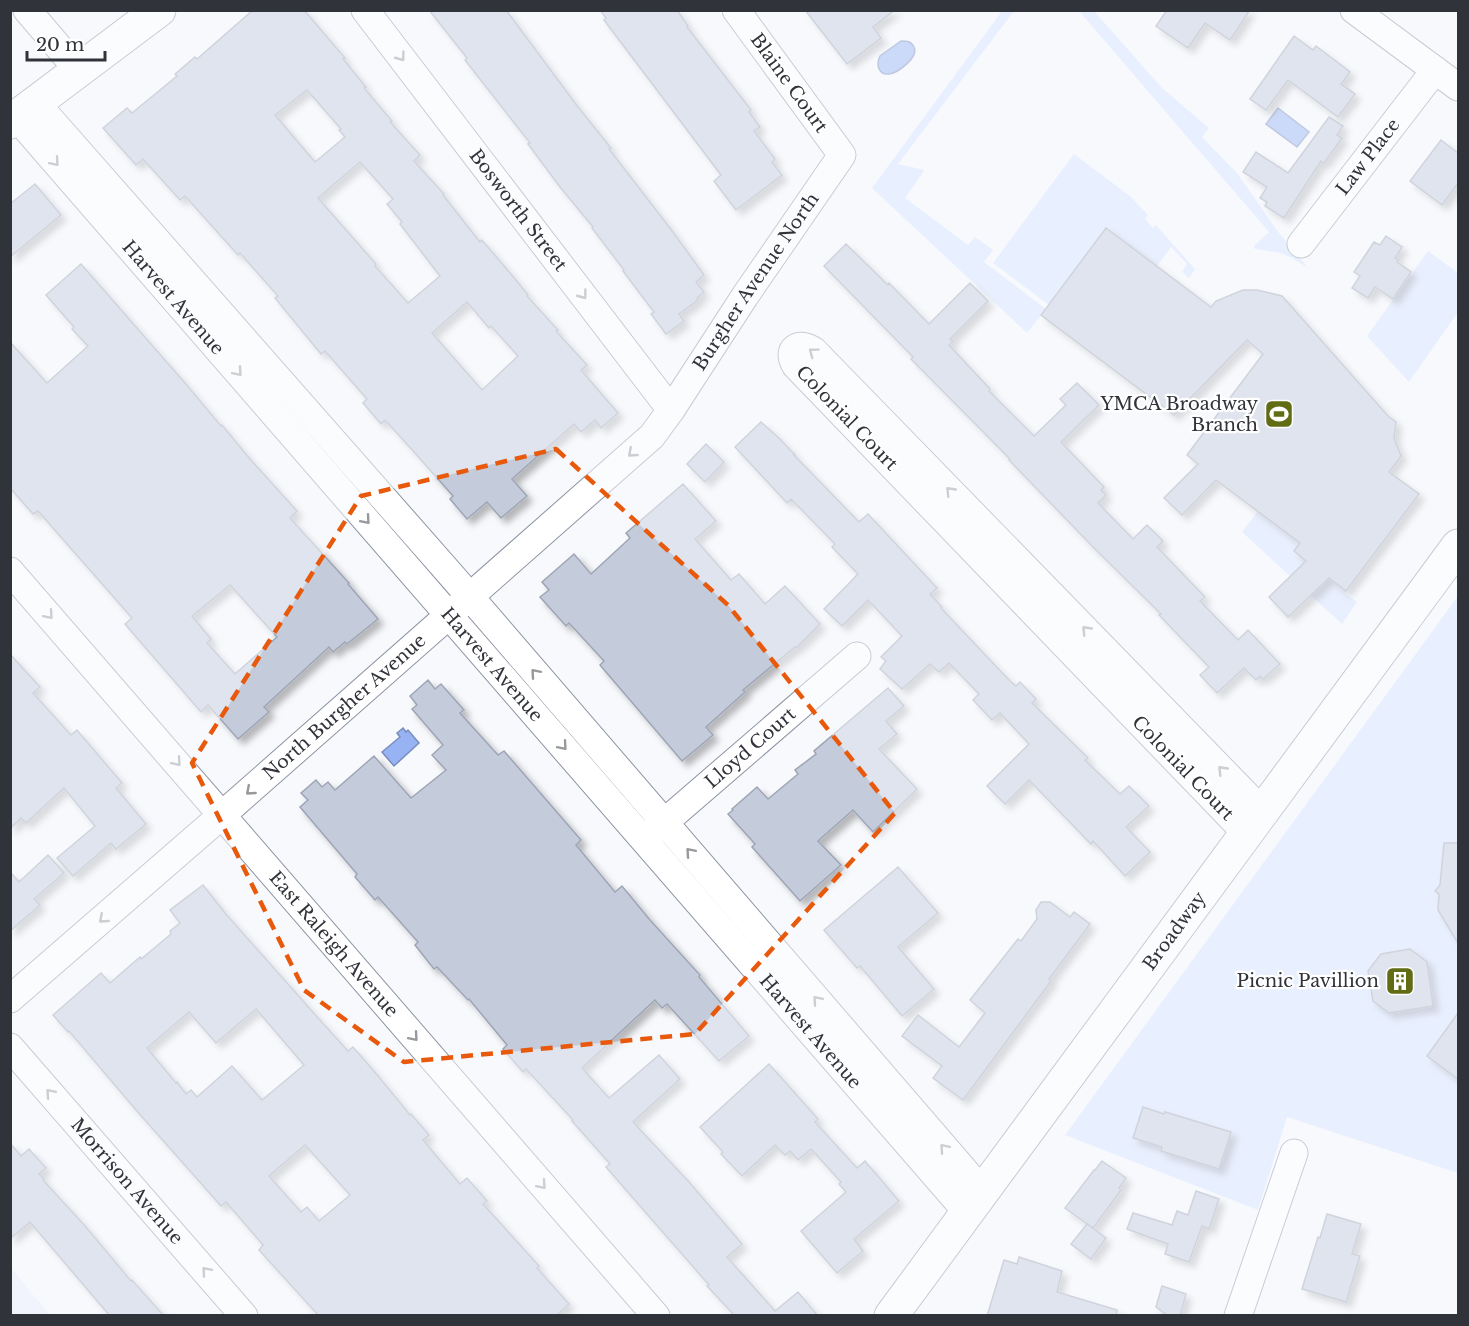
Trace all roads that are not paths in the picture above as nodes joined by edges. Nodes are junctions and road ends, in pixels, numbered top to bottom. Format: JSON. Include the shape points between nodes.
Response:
{"nodes":[{"id":1,"x":27,"y":10,"type":"edge"},
{"id":2,"x":159,"y":10,"type":"edge"},
{"id":3,"x":365,"y":10,"type":"edge"},
{"id":4,"x":736,"y":10,"type":"edge"},
{"id":5,"x":1354,"y":10,"type":"edge"},
{"id":6,"x":1435,"y":70,"type":"junction"},
{"id":7,"x":79,"y":71,"type":"junction"},
{"id":8,"x":1458,"y":87,"type":"edge"},
{"id":9,"x":21,"y":114,"type":"edge"},
{"id":10,"x":842,"y":155,"type":"joint"},
{"id":11,"x":1301,"y":244,"type":"dead end"},
{"id":12,"x":671,"y":410,"type":"junction"},
{"id":13,"x":1458,"y":546,"type":"edge"},
{"id":14,"x":10,"y":571,"type":"edge"},
{"id":15,"x":470,"y":597,"type":"junction"},
{"id":16,"x":449,"y":615,"type":"junction"},
{"id":17,"x":856,"y":656,"type":"dead end"},
{"id":18,"x":222,"y":815,"type":"junction"},
{"id":19,"x":664,"y":822,"type":"junction"},
{"id":20,"x":1255,"y":823,"type":"junction"},
{"id":21,"x":644,"y":840,"type":"junction"},
{"id":22,"x":10,"y":999,"type":"edge"},
{"id":23,"x":10,"y":1047,"type":"edge"},
{"id":24,"x":1294,"y":1153,"type":"dead end"},
{"id":25,"x":975,"y":1202,"type":"junction"},
{"id":26,"x":244,"y":1316,"type":"edge"},
{"id":27,"x":656,"y":1316,"type":"edge"},
{"id":28,"x":891,"y":1316,"type":"edge"},
{"id":29,"x":1238,"y":1316,"type":"edge"}],
"edges":[{"from":1,"to":7,"type":"street"},
{"from":2,"to":7,"type":"street"},
{"from":3,"to":12,"type":"street","name":"Bosworth Street","one_way":true},
{"from":4,"to":10,"type":"street","name":"Blaine Court"},
{"from":5,"to":6,"type":"street"},
{"from":6,"to":8,"type":"street"},
{"from":6,"to":11,"type":"street","name":"Law Place"},
{"from":7,"to":9,"type":"street"},
{"from":9,"to":15,"type":"street","name":"Harvest Avenue"},
{"from":9,"to":16,"type":"street","name":"Harvest Avenue","one_way":true},
{"from":10,"to":12,"type":"street","name":"Burgher Avenue North"},
{"from":12,"to":15,"type":"street","name":"North Burgher Avenue","one_way":true,"via":[[652,436]]},
{"from":13,"to":20,"type":"street","name":"Broadway"},
{"from":14,"to":18,"type":"street","name":"East Raleigh Avenue","one_way":true},
{"from":15,"to":16,"type":"street","name":"North Burgher Avenue"},
{"from":19,"to":15,"type":"street","name":"Harvest Avenue","one_way":true},
{"from":16,"to":18,"type":"street","name":"North Burgher Avenue","one_way":true},
{"from":16,"to":21,"type":"street","name":"Harvest Avenue","one_way":true},
{"from":17,"to":19,"type":"street","name":"Lloyd Court"},
{"from":18,"to":22,"type":"street","name":"North Burgher Avenue","one_way":true},
{"from":18,"to":27,"type":"street","name":"East Raleigh Avenue","one_way":true},
{"from":19,"to":21,"type":"street","name":"Lloyd Court"},
{"from":25,"to":19,"type":"street","name":"Harvest Avenue","one_way":true},
{"from":20,"to":20,"type":"street","name":"Colonial Court","one_way":true,"via":[[814,351],[807,346],[794,350],[792,360],[796,366]]},
{"from":20,"to":25,"type":"street","name":"Broadway"},
{"from":21,"to":25,"type":"street","name":"Harvest Avenue"},
{"from":26,"to":23,"type":"street","name":"Morrison Avenue","one_way":true},
{"from":24,"to":29,"type":"street"},
{"from":25,"to":28,"type":"street","name":"Broadway"}]}
